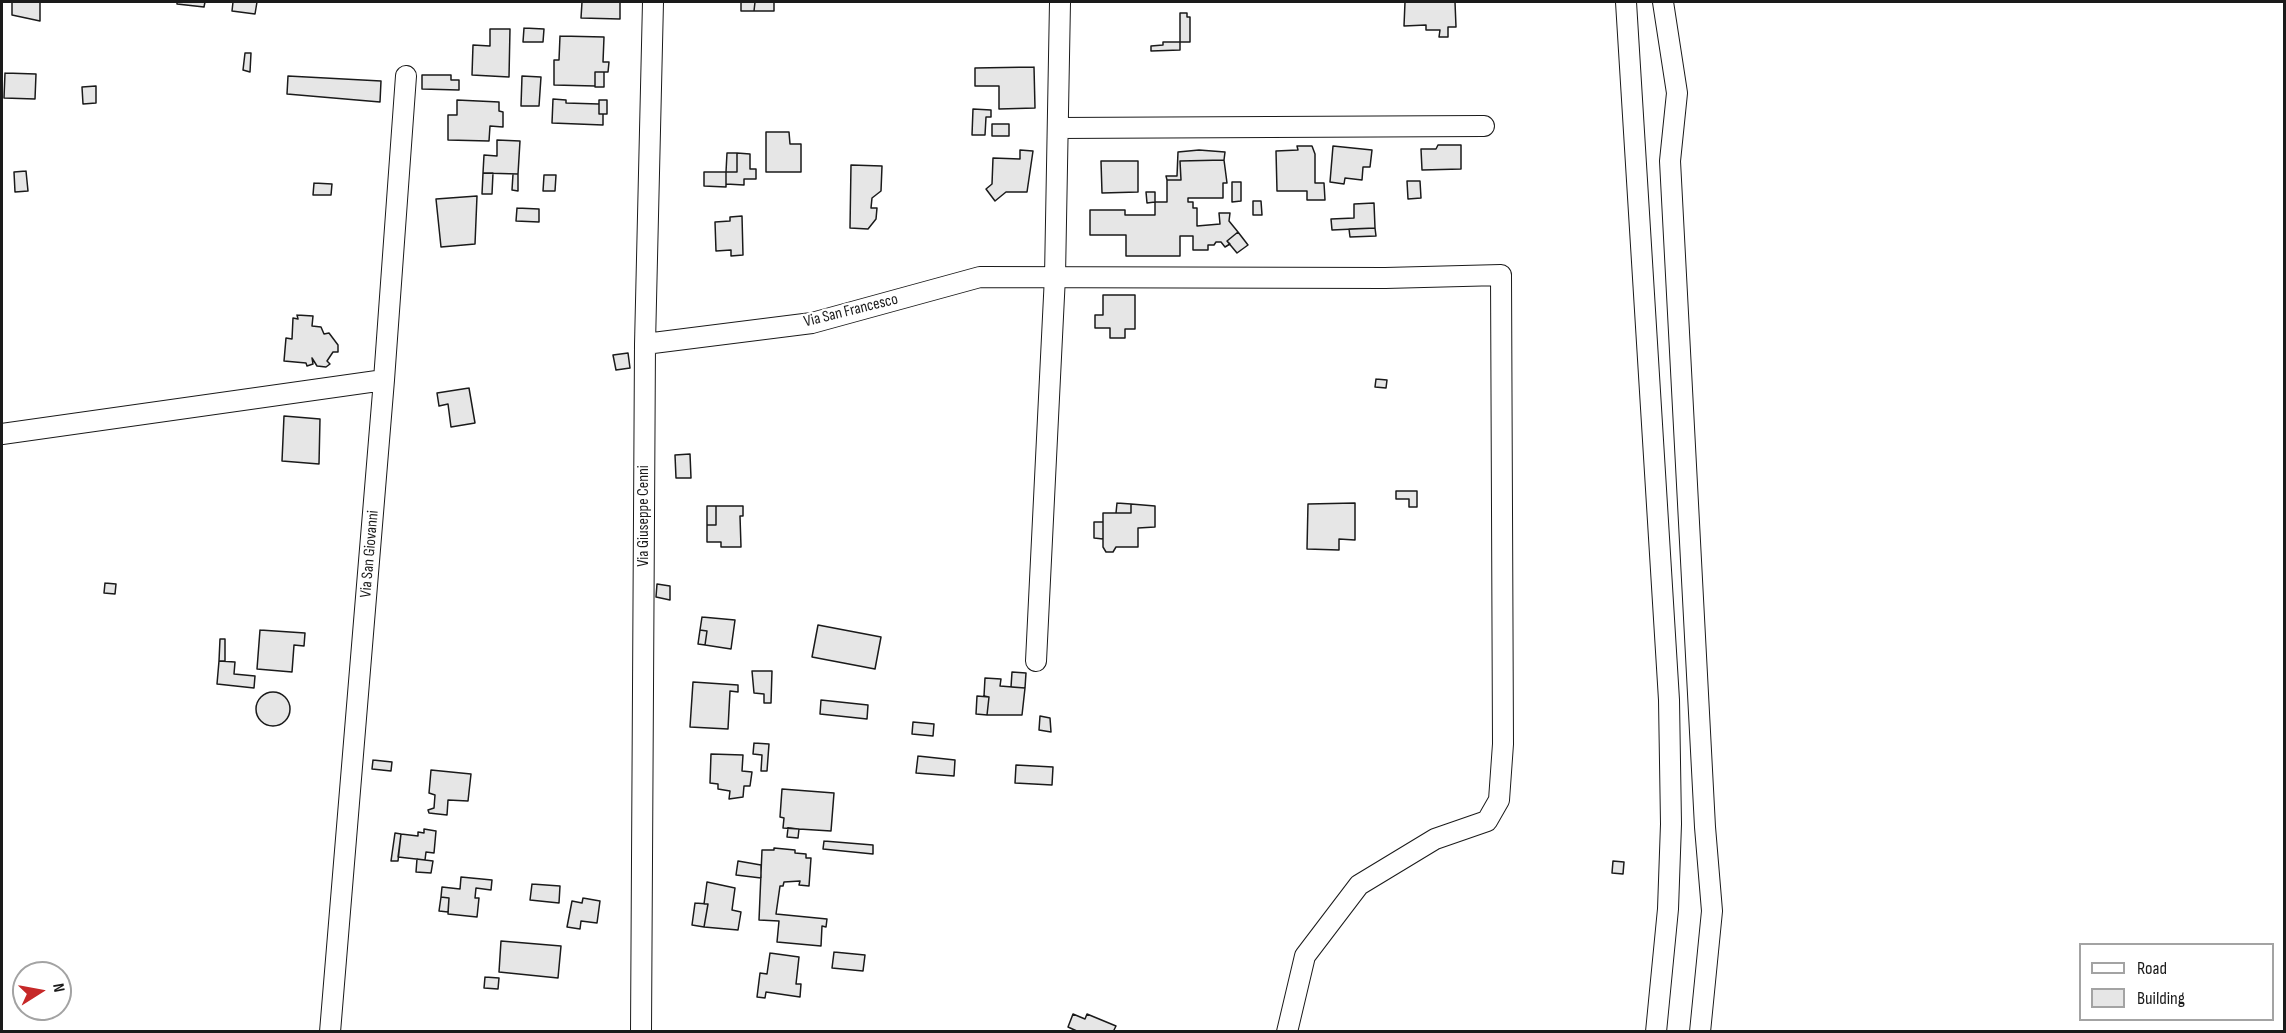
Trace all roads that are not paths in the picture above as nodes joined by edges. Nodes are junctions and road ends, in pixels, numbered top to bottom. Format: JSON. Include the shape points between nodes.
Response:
{"nodes":[{"id":1,"x":653,"y":2,"type":"edge"},
{"id":2,"x":1060,"y":2,"type":"edge"},
{"id":3,"x":1626,"y":2,"type":"edge"},
{"id":4,"x":1664,"y":2,"type":"edge"},
{"id":5,"x":406,"y":76,"type":"dead end"},
{"id":6,"x":1484,"y":126,"type":"dead end"},
{"id":7,"x":1058,"y":128,"type":"junction"},
{"id":8,"x":1055,"y":276,"type":"junction"},
{"id":9,"x":645,"y":344,"type":"junction"},
{"id":10,"x":384,"y":380,"type":"junction"},
{"id":11,"x":2,"y":434,"type":"edge"},
{"id":12,"x":1036,"y":662,"type":"dead end"},
{"id":13,"x":330,"y":1032,"type":"edge"},
{"id":14,"x":641,"y":1032,"type":"edge"},
{"id":15,"x":1287,"y":1032,"type":"edge"},
{"id":16,"x":1656,"y":1032,"type":"edge"},
{"id":17,"x":1700,"y":1032,"type":"edge"}],
"edges":[{"from":1,"to":9,"type":"street","name":"Via Giuseppe Cenni"},
{"from":2,"to":7,"type":"street"},
{"from":3,"to":16,"type":"street","via":[[1669,700],[1668,909]]},
{"from":4,"to":17,"type":"street","via":[[1677,93],[1670,161],[1712,911]]},
{"from":5,"to":10,"type":"street","name":"Via San Giovanni"},
{"from":6,"to":7,"type":"street"},
{"from":7,"to":8,"type":"street"},
{"from":8,"to":9,"type":"street","name":"Via San Francesco","via":[[980,277],[812,323]]},
{"from":8,"to":12,"type":"street"},
{"from":8,"to":15,"type":"street","name":"Via San Francesco","via":[[1501,275],[1503,744],[1498,800],[1486,821],[1435,839],[1359,885],[1305,957]]},
{"from":9,"to":14,"type":"street","name":"Via Giuseppe Cenni"},
{"from":10,"to":11,"type":"street"},
{"from":10,"to":13,"type":"street","name":"Via San Giovanni"}]}
